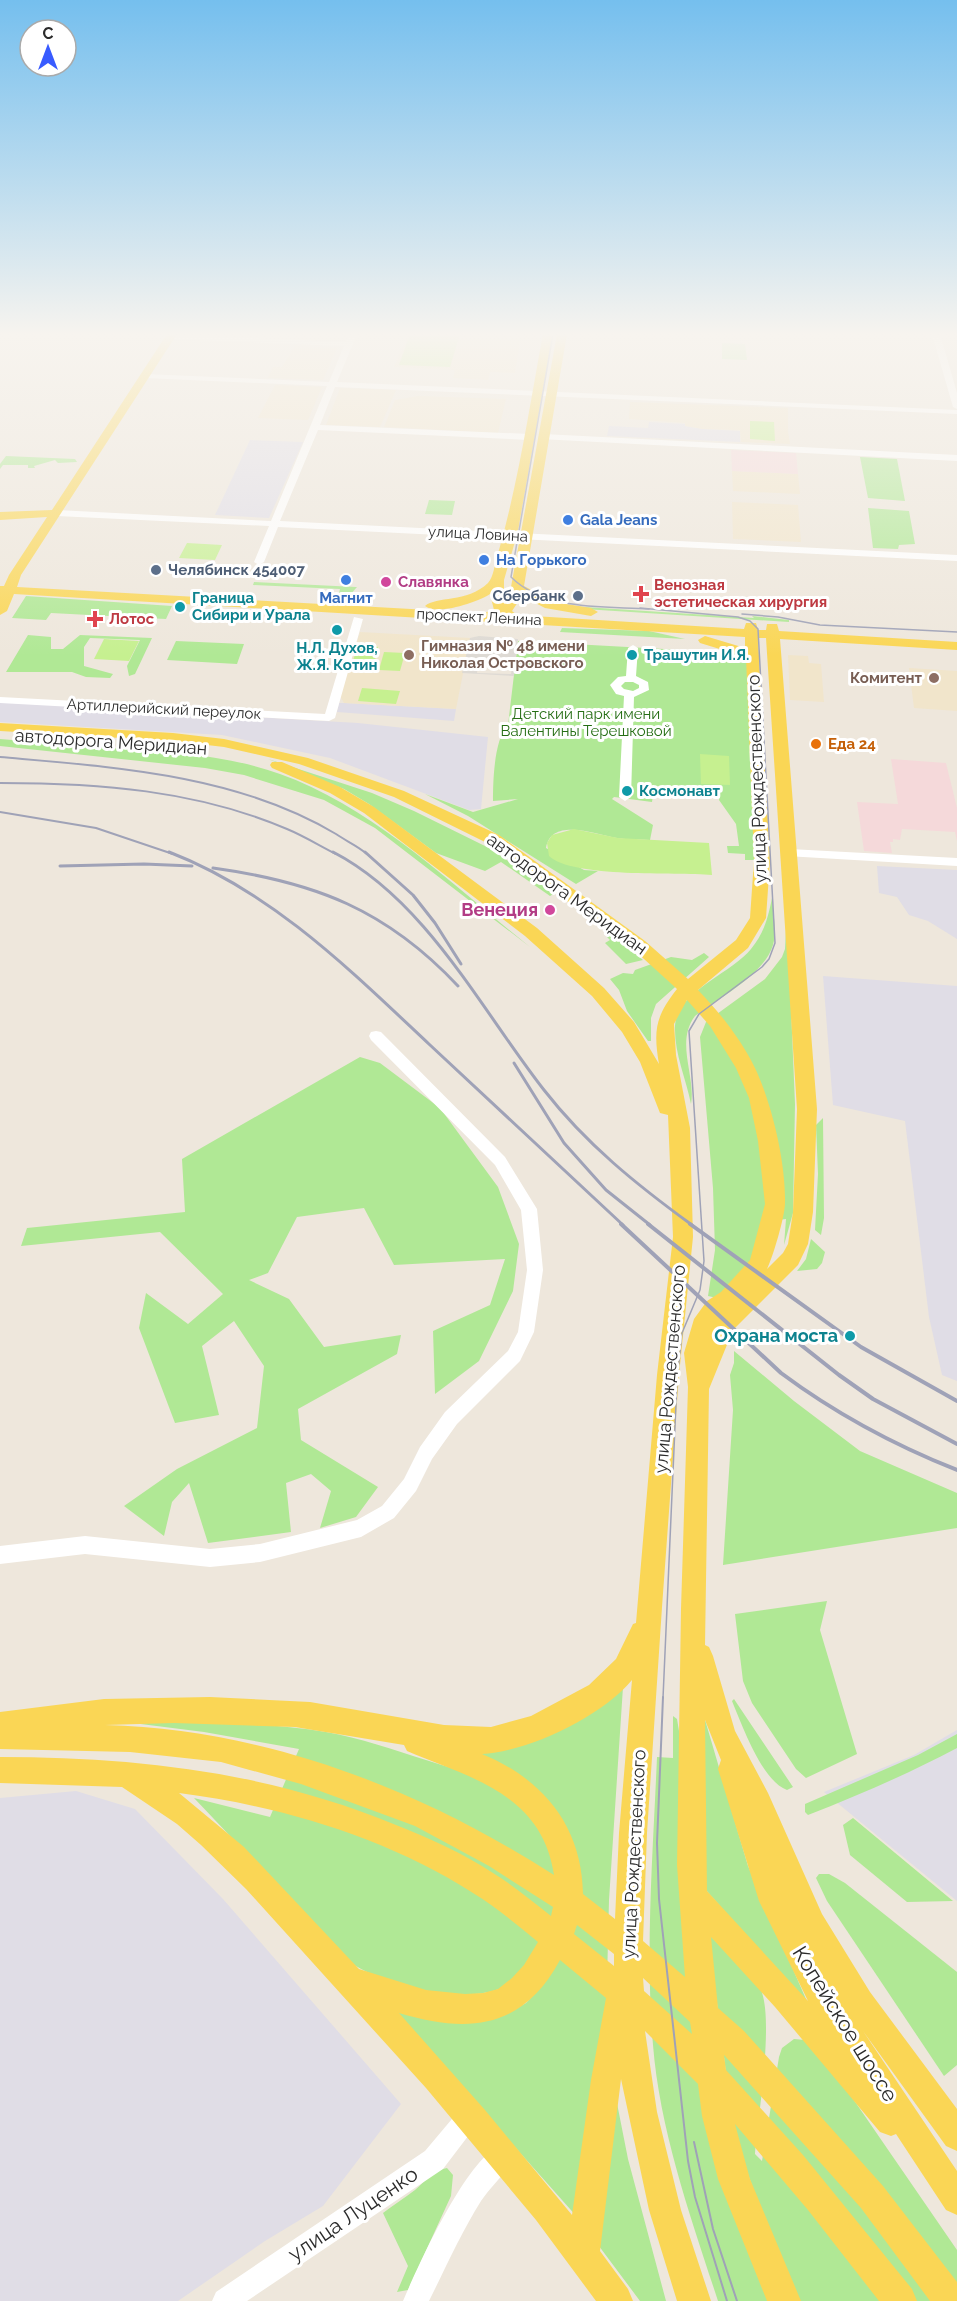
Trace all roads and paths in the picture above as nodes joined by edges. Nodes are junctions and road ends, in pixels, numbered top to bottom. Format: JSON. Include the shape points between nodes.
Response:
{"nodes":[{"id":1,"x":103,"y":441,"type":"edge"},
{"id":2,"x":308,"y":441,"type":"edge"},
{"id":3,"x":528,"y":441,"type":"edge"},
{"id":4,"x":542,"y":441,"type":"edge"},
{"id":5,"x":629,"y":441,"type":"edge"},
{"id":6,"x":957,"y":458,"type":"edge"},
{"id":7,"x":0,"y":516,"type":"edge"},
{"id":8,"x":54,"y":518,"type":"junction"},
{"id":9,"x":274,"y":523,"type":"junction"},
{"id":10,"x":0,"y":525,"type":"edge"},
{"id":11,"x":510,"y":535,"type":"junction"},
{"id":12,"x":526,"y":536,"type":"junction"},
{"id":13,"x":957,"y":558,"type":"edge"},
{"id":14,"x":259,"y":562,"type":"dead end"},
{"id":15,"x":500,"y":576,"type":"junction"},
{"id":16,"x":5,"y":587,"type":"edge"},
{"id":17,"x":517,"y":588,"type":"junction"},
{"id":18,"x":178,"y":599,"type":"junction"},
{"id":19,"x":423,"y":607,"type":"junction"},
{"id":20,"x":0,"y":611,"type":"edge"},
{"id":21,"x":503,"y":611,"type":"junction"},
{"id":22,"x":473,"y":617,"type":"junction"},
{"id":23,"x":626,"y":617,"type":"junction"},
{"id":24,"x":358,"y":619,"type":"junction"},
{"id":25,"x":520,"y":620,"type":"junction"},
{"id":26,"x":650,"y":627,"type":"junction"},
{"id":27,"x":752,"y":630,"type":"junction"},
{"id":28,"x":772,"y":632,"type":"junction"},
{"id":29,"x":957,"y":637,"type":"edge"},
{"id":30,"x":826,"y":639,"type":"junction"},
{"id":31,"x":718,"y":644,"type":"junction"},
{"id":32,"x":957,"y":646,"type":"edge"},
{"id":33,"x":633,"y":648,"type":"dead end"},
{"id":34,"x":754,"y":655,"type":"junction"},
{"id":35,"x":631,"y":678,"type":"junction"},
{"id":36,"x":774,"y":678,"type":"junction"},
{"id":37,"x":629,"y":694,"type":"junction"},
{"id":38,"x":0,"y":700,"type":"edge"},
{"id":39,"x":0,"y":727,"type":"edge"},
{"id":40,"x":0,"y":734,"type":"edge"},
{"id":41,"x":625,"y":797,"type":"dead end"},
{"id":42,"x":762,"y":852,"type":"junction"},
{"id":43,"x":790,"y":853,"type":"junction"},
{"id":44,"x":957,"y":862,"type":"edge"},
{"id":45,"x":375,"y":1036,"type":"dead end"},
{"id":46,"x":682,"y":1166,"type":"junction"},
{"id":47,"x":775,"y":1204,"type":"junction"},
{"id":48,"x":761,"y":1290,"type":"junction"},
{"id":49,"x":698,"y":1389,"type":"junction"},
{"id":50,"x":0,"y":1556,"type":"edge"},
{"id":51,"x":650,"y":1607,"type":"junction"},
{"id":52,"x":693,"y":1630,"type":"junction"},
{"id":53,"x":0,"y":1725,"type":"edge"},
{"id":54,"x":383,"y":1727,"type":"junction"},
{"id":55,"x":0,"y":1736,"type":"edge"},
{"id":56,"x":723,"y":1736,"type":"junction"},
{"id":57,"x":0,"y":1770,"type":"edge"},
{"id":58,"x":120,"y":1773,"type":"junction"},
{"id":59,"x":692,"y":1896,"type":"junction"},
{"id":60,"x":628,"y":1953,"type":"junction"},
{"id":61,"x":348,"y":1980,"type":"junction"},
{"id":62,"x":470,"y":2115,"type":"junction"},
{"id":63,"x":956,"y":2130,"type":"edge"},
{"id":64,"x":502,"y":2156,"type":"junction"},
{"id":65,"x":957,"y":2201,"type":"edge"},
{"id":66,"x":583,"y":2254,"type":"junction"},
{"id":67,"x":225,"y":2301,"type":"edge"},
{"id":68,"x":416,"y":2301,"type":"edge"},
{"id":69,"x":616,"y":2301,"type":"edge"},
{"id":70,"x":694,"y":2301,"type":"edge"},
{"id":71,"x":784,"y":2301,"type":"edge"},
{"id":72,"x":900,"y":2301,"type":"edge"},
{"id":73,"x":951,"y":2301,"type":"edge"}],
"edges":[{"from":1,"to":8,"type":"main road"},
{"from":2,"to":9,"type":"street"},
{"from":3,"to":11,"type":"main road"},
{"from":4,"to":12,"type":"main road"},
{"from":5,"to":6,"type":"street"},
{"from":7,"to":8,"type":"main road","name":"улица Ловина"},
{"from":8,"to":9,"type":"street","name":"улица Ловина"},
{"from":8,"to":10,"type":"main road"},
{"from":8,"to":16,"type":"main road"},
{"from":9,"to":11,"type":"street","name":"улица Ловина"},
{"from":9,"to":14,"type":"street"},
{"from":11,"to":12,"type":"street","name":"улица Ловина"},
{"from":11,"to":15,"type":"main road"},
{"from":12,"to":13,"type":"street","name":"улица Ловина"},
{"from":12,"to":17,"type":"main road"},
{"from":15,"to":19,"type":"main road","via":[[491,590],[480,596]]},
{"from":15,"to":21,"type":"main road","via":[[496,604]]},
{"from":16,"to":18,"type":"main road","name":"проспект Ленина"},
{"from":16,"to":19,"type":"main road","name":"проспект Ленина"},
{"from":16,"to":20,"type":"main road","via":[[6,601]]},
{"from":17,"to":21,"type":"main road","via":[[513,604]]},
{"from":17,"to":23,"type":"main road","via":[[550,605]]},
{"from":18,"to":22,"type":"main road","name":"проспект Ленина"},
{"from":18,"to":24,"type":"main road","via":[[240,612]]},
{"from":19,"to":21,"type":"main road","name":"проспект Ленина"},
{"from":21,"to":22,"type":"main road"},
{"from":21,"to":23,"type":"main road","name":"проспект Ленина"},
{"from":21,"to":25,"type":"main road"},
{"from":22,"to":25,"type":"main road","name":"проспект Ленина"},
{"from":23,"to":27,"type":"main road","name":"проспект Ленина"},
{"from":24,"to":31,"type":"main road"},
{"from":24,"to":38,"type":"street","name":"Артиллерийский переулок","via":[[329,718]]},
{"from":25,"to":26,"type":"main road","name":"проспект Ленина"},
{"from":26,"to":27,"type":"main road","name":"проспект Ленина"},
{"from":26,"to":31,"type":"main road"},
{"from":27,"to":28,"type":"main road","name":"проспект Ленина"},
{"from":27,"to":34,"type":"main road","name":"улица Рождественского"},
{"from":28,"to":29,"type":"main road","name":"проспект Ленина"},
{"from":28,"to":30,"type":"main road","name":"проспект Ленина"},
{"from":28,"to":36,"type":"main road","name":"улица Рождественского"},
{"from":30,"to":32,"type":"main road","name":"проспект Ленина"},
{"from":30,"to":36,"type":"main road","via":[[787,651]]},
{"from":31,"to":34,"type":"main road"},
{"from":33,"to":35,"type":"street"},
{"from":34,"to":42,"type":"main road","name":"улица Рождественского"},
{"from":35,"to":37,"type":"street","via":[[645,687]]},
{"from":35,"to":37,"type":"street","via":[[618,680],[615,685],[617,690]]},
{"from":36,"to":43,"type":"main road","name":"улица Рождественского"},
{"from":37,"to":41,"type":"street"},
{"from":39,"to":47,"type":"main road","name":"автодорога Меридиан","via":[[209,741],[261,750],[399,794],[493,839],[675,975],[716,1021],[746,1067],[758,1098],[768,1141]]},
{"from":40,"to":46,"type":"main road","name":"автодорога Меридиан","via":[[183,746],[239,754],[316,781],[360,805],[531,932],[598,992],[649,1061],[668,1111]]},
{"from":42,"to":43,"type":"main road"},
{"from":42,"to":46,"type":"main road","name":"улица Рождественского","via":[[758,918],[751,932],[684,992],[665,1024]]},
{"from":43,"to":44,"type":"street"},
{"from":43,"to":48,"type":"main road","name":"улица Рождественского","via":[[807,1109],[803,1212],[795,1252]]},
{"from":45,"to":50,"type":"street","via":[[500,1161],[529,1209],[535,1270],[526,1332],[514,1356],[451,1418],[426,1453],[410,1485],[388,1512],[361,1528],[260,1553],[210,1558],[85,1545]]},
{"from":46,"to":51,"type":"main road","name":"улица Рождественского","via":[[683,1237]]},
{"from":47,"to":48,"type":"main road","via":[[776,1251]]},
{"from":47,"to":49,"type":"main road","name":"автодорога Меридиан","via":[[759,1264],[705,1319],[695,1353]]},
{"from":48,"to":49,"type":"main road","name":"улица Рождественского","via":[[725,1324]]},
{"from":49,"to":52,"type":"main road","name":"улица Рождественского"},
{"from":51,"to":54,"type":"main road","via":[[639,1645],[624,1673],[590,1700],[546,1723],[507,1737],[473,1741]]},
{"from":51,"to":60,"type":"main road","name":"улица Рождественского"},
{"from":52,"to":56,"type":"main road","name":"Копейское шоссе"},
{"from":52,"to":59,"type":"main road","name":"улица Рождественского"},
{"from":53,"to":54,"type":"main road","via":[[47,1717],[166,1710],[311,1715]]},
{"from":54,"to":61,"type":"main road","via":[[501,1777],[535,1803],[554,1828],[564,1857],[566,1917],[532,1979],[518,1994],[499,2004],[443,2007],[410,2001]]},
{"from":55,"to":73,"type":"main road","via":[[130,1739],[221,1749],[331,1781],[424,1816],[499,1856],[573,1904],[647,1962],[733,2042],[872,2197]]},
{"from":56,"to":63,"type":"main road","name":"Копейское шоссе","via":[[812,1924],[860,2002]]},
{"from":56,"to":65,"type":"main road","name":"Копейское шоссе","via":[[738,1796],[773,1901],[809,1973]]},
{"from":57,"to":58,"type":"main road"},
{"from":58,"to":61,"type":"main road","via":[[164,1796],[205,1828]]},
{"from":58,"to":72,"type":"main road","via":[[281,1799],[370,1828],[475,1877],[614,1984],[674,2038],[783,2155]]},
{"from":59,"to":65,"type":"main road","via":[[861,2084]]},
{"from":59,"to":71,"type":"main road","name":"улица Рождественского","via":[[721,2133],[734,2179]]},
{"from":60,"to":66,"type":"main road"},
{"from":60,"to":70,"type":"main road","name":"улица Рождественского","via":[[630,2039],[650,2149]]},
{"from":61,"to":62,"type":"main road"},
{"from":62,"to":64,"type":"main road"},
{"from":62,"to":67,"type":"street","name":"улица Луценко","via":[[434,2160]]},
{"from":64,"to":66,"type":"main road"},
{"from":64,"to":68,"type":"street","via":[[480,2181],[456,2219]]},
{"from":66,"to":69,"type":"main road"}]}
